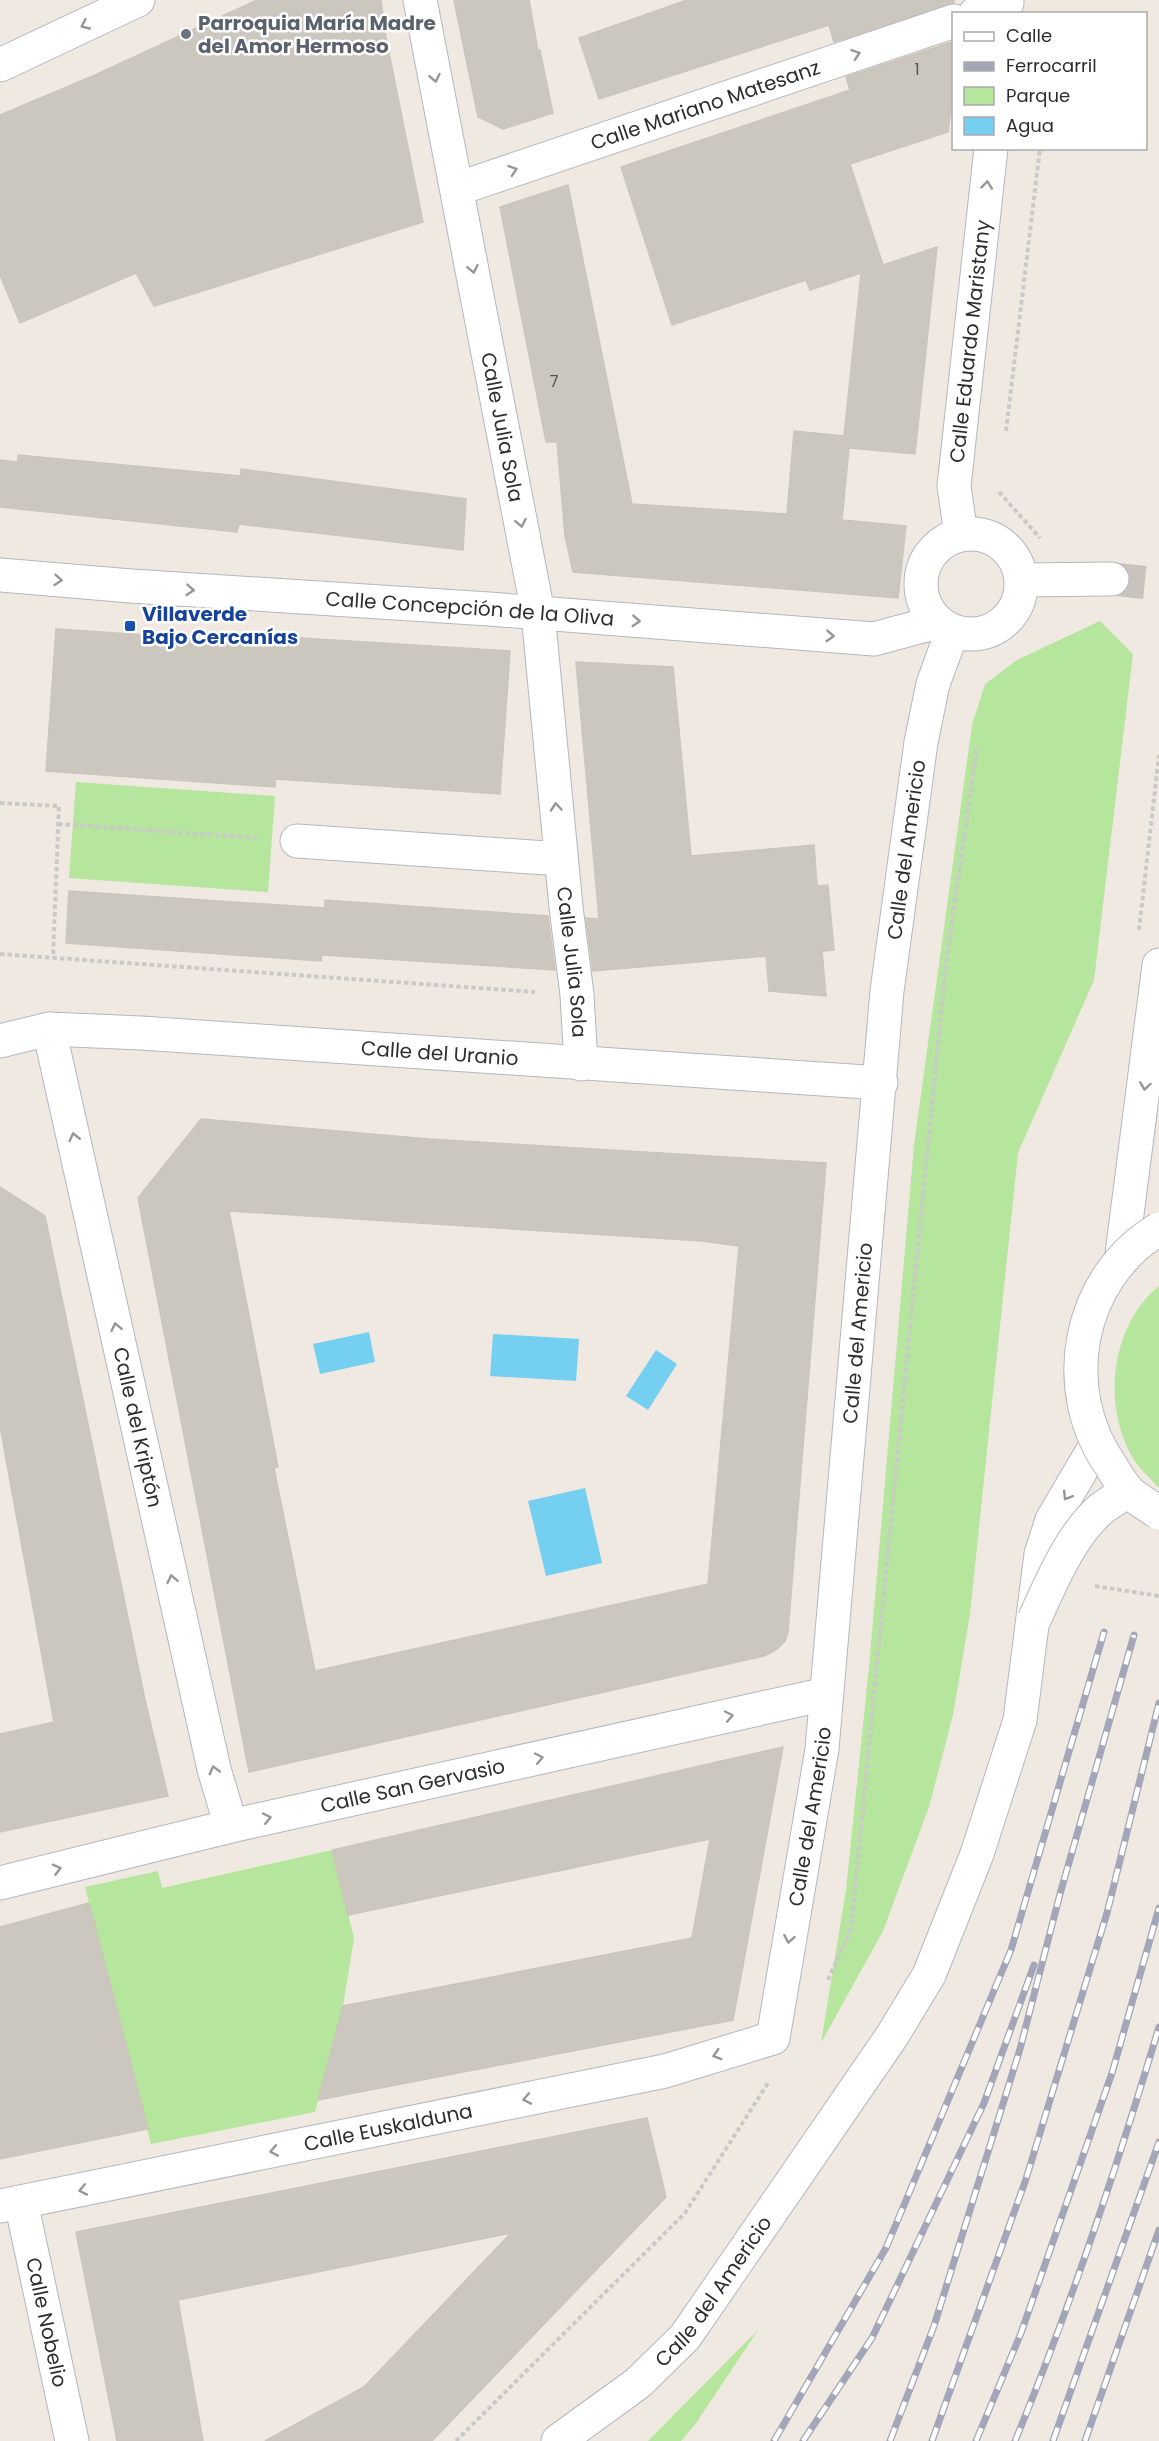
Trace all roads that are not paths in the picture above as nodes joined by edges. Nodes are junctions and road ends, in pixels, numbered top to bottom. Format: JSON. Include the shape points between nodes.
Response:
{"nodes":[{"id":1,"x":138,"y":0,"type":"edge"},
{"id":2,"x":420,"y":0,"type":"edge"},
{"id":3,"x":1007,"y":5,"type":"edge"},
{"id":4,"x":982,"y":12,"type":"edge"},
{"id":5,"x":952,"y":22,"type":"edge"},
{"id":6,"x":0,"y":65,"type":"edge"},
{"id":7,"x":991,"y":150,"type":"edge"},
{"id":8,"x":457,"y":189,"type":"junction"},
{"id":9,"x":961,"y":535,"type":"junction"},
{"id":10,"x":0,"y":575,"type":"edge"},
{"id":11,"x":1112,"y":579,"type":"tunnel mouth"},
{"id":12,"x":1023,"y":580,"type":"junction"},
{"id":13,"x":538,"y":613,"type":"junction"},
{"id":14,"x":945,"y":627,"type":"junction"},
{"id":15,"x":297,"y":841,"type":"road end"},
{"id":16,"x":561,"y":859,"type":"junction"},
{"id":17,"x":1159,"y":966,"type":"edge"},
{"id":18,"x":49,"y":1029,"type":"junction"},
{"id":19,"x":0,"y":1041,"type":"edge"},
{"id":20,"x":581,"y":1064,"type":"junction"},
{"id":21,"x":880,"y":1083,"type":"junction"},
{"id":22,"x":1159,"y":1229,"type":"edge"},
{"id":23,"x":1121,"y":1261,"type":"junction"},
{"id":24,"x":1096,"y":1445,"type":"junction"},
{"id":25,"x":1128,"y":1491,"type":"junction"},
{"id":26,"x":1159,"y":1513,"type":"edge"},
{"id":27,"x":1034,"y":1620,"type":"junction"},
{"id":28,"x":826,"y":1694,"type":"junction"},
{"id":29,"x":231,"y":1826,"type":"junction"},
{"id":30,"x":0,"y":1883,"type":"edge"},
{"id":31,"x":773,"y":2038,"type":"joint"},
{"id":32,"x":11,"y":2204,"type":"edge"},
{"id":33,"x":72,"y":2441,"type":"edge"},
{"id":34,"x":558,"y":2441,"type":"edge"}],
"edges":[{"from":1,"to":6,"type":"street","one_way":true},
{"from":2,"to":8,"type":"street","name":"Calle Julia Sola","one_way":true},
{"from":3,"to":4,"type":"street"},
{"from":8,"to":5,"type":"street","name":"Calle Mariano Matesanz","one_way":true},
{"from":9,"to":7,"type":"street","name":"Calle Eduardo Maristany","one_way":true,"via":[[954,486]]},
{"from":8,"to":13,"type":"street","name":"Calle Julia Sola","one_way":true},
{"from":9,"to":12,"type":"street","via":[[989,537],[1012,553]]},
{"from":9,"to":14,"type":"street","via":[[936,548],[922,571],[923,599]]},
{"from":10,"to":13,"type":"street","name":"Calle Concepción de la Oliva","one_way":true},
{"from":11,"to":12,"type":"street"},
{"from":12,"to":14,"type":"street","via":[[1014,612],[986,633]]},
{"from":13,"to":14,"type":"street","name":"Calle Concepción de la Oliva","one_way":true,"via":[[874,639]]},
{"from":16,"to":13,"type":"street","name":"Calle Julia Sola","one_way":true},
{"from":14,"to":21,"type":"street","name":"Calle del Americio","via":[[921,742],[888,991]]},
{"from":15,"to":16,"type":"street","name":"Calle Julia Sola"},
{"from":16,"to":20,"type":"street","name":"Calle Julia Sola"},
{"from":17,"to":23,"type":"street","one_way":true},
{"from":18,"to":19,"type":"street","name":"Calle del Uranio"},
{"from":18,"to":20,"type":"street","name":"Calle del Uranio"},
{"from":29,"to":18,"type":"street","name":"Calle del Kriptón","one_way":true,"via":[[213,1769]]},
{"from":20,"to":21,"type":"street","name":"Calle del Uranio"},
{"from":21,"to":28,"type":"street","name":"Calle del Americio"},
{"from":22,"to":23,"type":"street","bridge":true},
{"from":23,"to":24,"type":"street","bridge":true,"via":[[1101,1290],[1087,1322],[1080,1356],[1081,1391]]},
{"from":24,"to":25,"type":"street","bridge":true},
{"from":24,"to":27,"type":"street","name":"Calle del Americio","one_way":true,"bridge":true,"via":[[1052,1520],[1039,1562]]},
{"from":25,"to":26,"type":"street","bridge":true},
{"from":25,"to":27,"type":"street","name":"Calle del Americio","bridge":true,"via":[[1100,1510],[1080,1535],[1058,1567]]},
{"from":27,"to":34,"type":"street","name":"Calle del Americio","via":[[1020,1720],[977,1854],[929,1975],[869,2070],[685,2337],[638,2383]]},
{"from":29,"to":28,"type":"street","name":"Calle San Gervasio","one_way":true},
{"from":28,"to":31,"type":"street","name":"Calle del Americio","one_way":true,"via":[[822,1749]]},
{"from":30,"to":29,"type":"street","name":"Calle San Gervasio","one_way":true},
{"from":31,"to":32,"type":"street","name":"Calle Euskalduna","one_way":true,"via":[[665,2071]]},
{"from":32,"to":33,"type":"street","name":"Calle Nobelio"}]}
